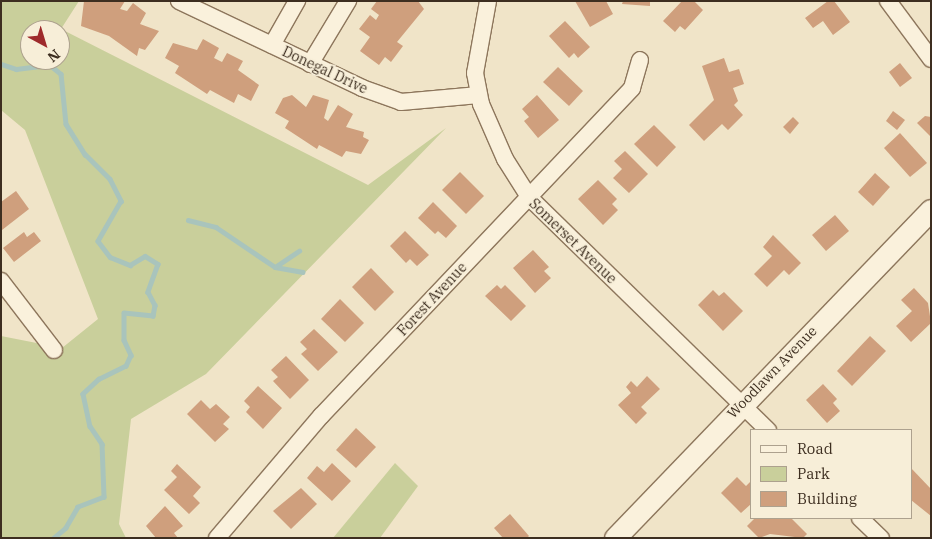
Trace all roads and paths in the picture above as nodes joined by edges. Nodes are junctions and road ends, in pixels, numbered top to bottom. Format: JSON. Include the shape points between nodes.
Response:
{"nodes":[{"id":1,"x":179,"y":1,"type":"edge"},
{"id":2,"x":296,"y":1,"type":"edge"},
{"id":3,"x":348,"y":1,"type":"edge"},
{"id":4,"x":488,"y":1,"type":"edge"},
{"id":5,"x":888,"y":1,"type":"edge"},
{"id":6,"x":272,"y":45,"type":"junction"},
{"id":7,"x":931,"y":59,"type":"edge"},
{"id":8,"x":640,"y":60,"type":"dead end"},
{"id":9,"x":310,"y":64,"type":"junction"},
{"id":10,"x":479,"y":96,"type":"junction"},
{"id":11,"x":528,"y":198,"type":"junction"},
{"id":12,"x":931,"y":210,"type":"edge"},
{"id":13,"x":1,"y":281,"type":"edge"},
{"id":14,"x":54,"y":350,"type":"dead end"},
{"id":15,"x":740,"y":404,"type":"junction"},
{"id":16,"x":767,"y":429,"type":"edge"},
{"id":17,"x":861,"y":519,"type":"edge"},
{"id":18,"x":217,"y":538,"type":"edge"},
{"id":19,"x":616,"y":538,"type":"edge"},
{"id":20,"x":881,"y":538,"type":"edge"}],
"edges":[{"from":1,"to":6,"type":"street","name":"Donegal Drive"},
{"from":2,"to":6,"type":"street"},
{"from":3,"to":9,"type":"street"},
{"from":4,"to":10,"type":"street","name":"Somerset Avenue","via":[[477,54]]},
{"from":5,"to":7,"type":"street"},
{"from":6,"to":9,"type":"street","name":"Donegal Drive"},
{"from":8,"to":11,"type":"street","name":"Forest Avenue","via":[[632,88]]},
{"from":9,"to":10,"type":"street","name":"Donegal Drive","via":[[401,102]]},
{"from":10,"to":11,"type":"street","name":"Somerset Avenue","via":[[505,160]]},
{"from":11,"to":15,"type":"street","name":"Somerset Avenue"},
{"from":11,"to":18,"type":"street","name":"Forest Avenue","via":[[321,416]]},
{"from":12,"to":15,"type":"street","name":"Woodlawn Avenue"},
{"from":13,"to":14,"type":"street"},
{"from":15,"to":16,"type":"street","name":"Somerset Avenue"},
{"from":15,"to":19,"type":"street","name":"Woodlawn Avenue"},
{"from":17,"to":20,"type":"street"}]}
